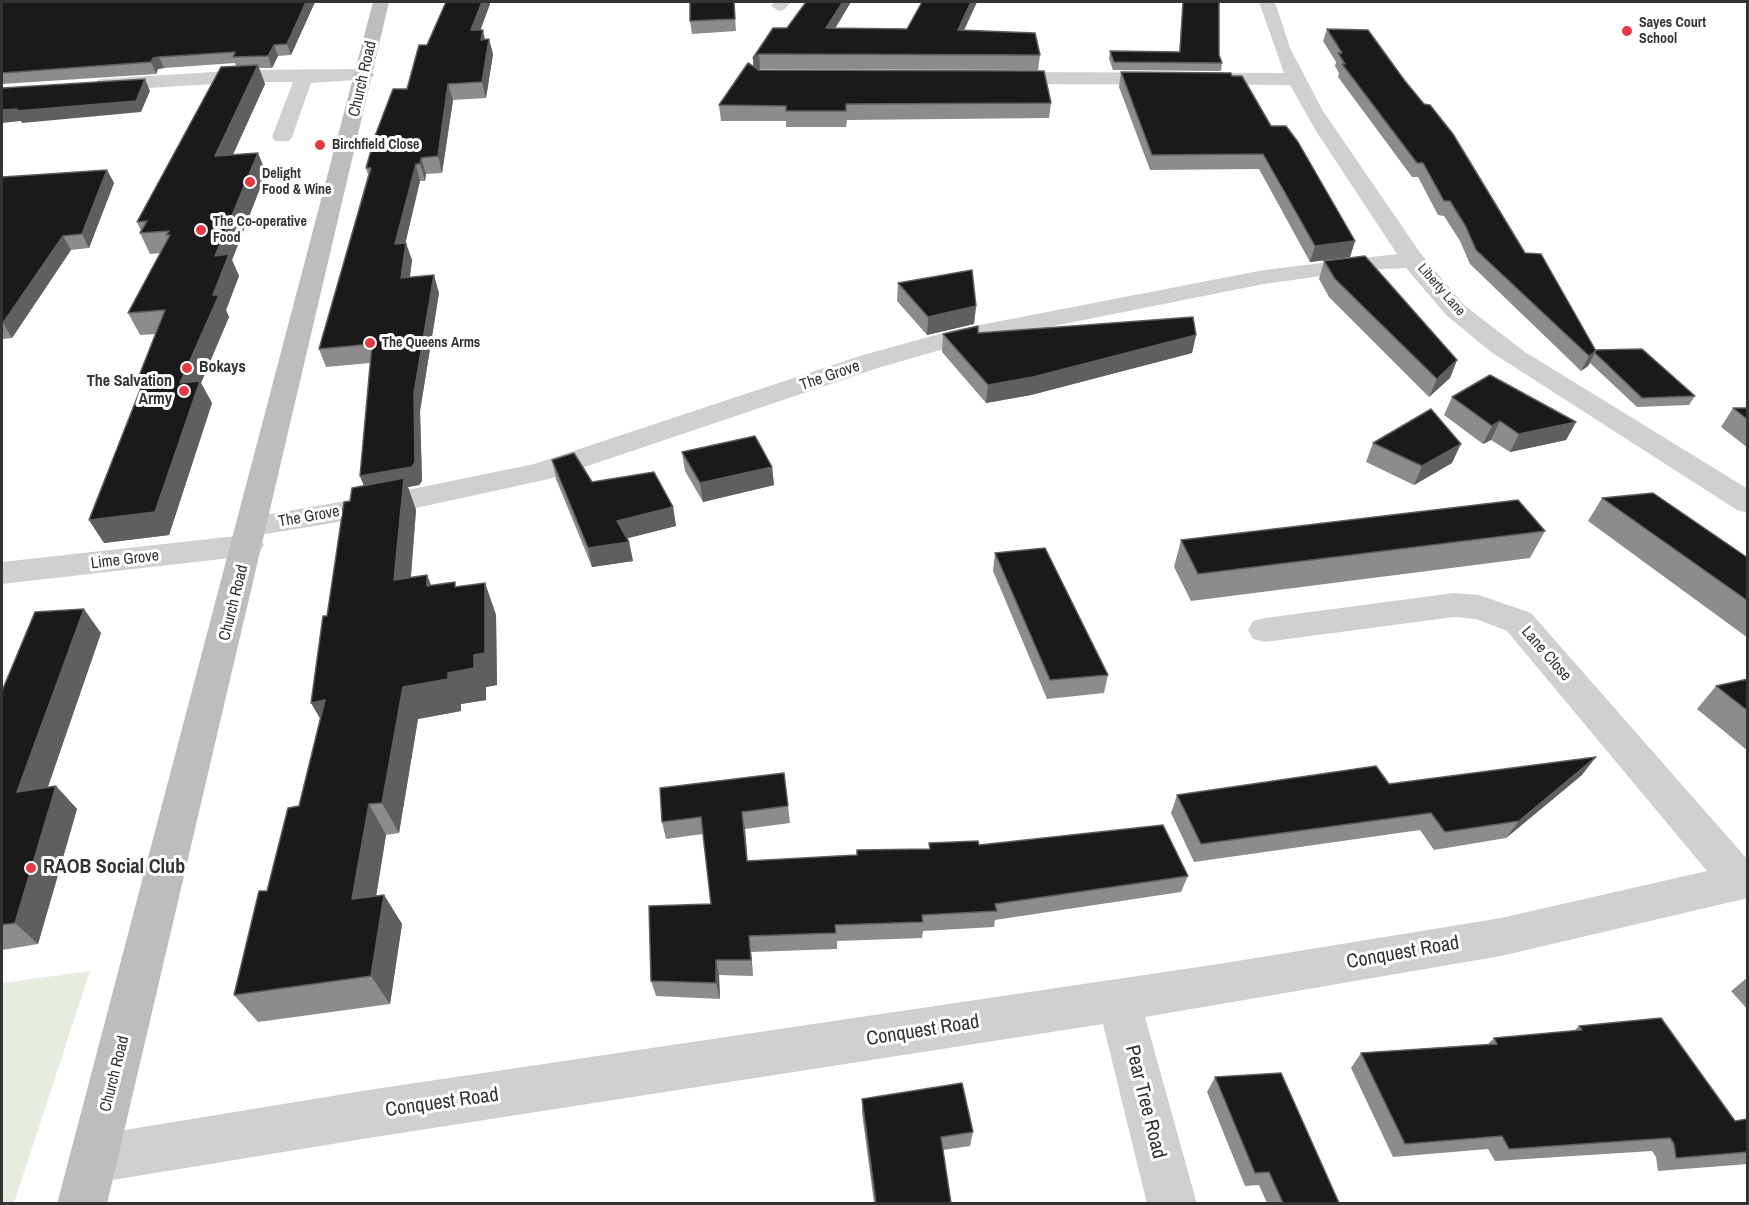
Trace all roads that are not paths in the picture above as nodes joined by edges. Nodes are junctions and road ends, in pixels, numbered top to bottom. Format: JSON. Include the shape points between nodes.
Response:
{"nodes":[{"id":1,"x":381,"y":2,"type":"edge"},
{"id":2,"x":1267,"y":2,"type":"edge"},
{"id":3,"x":365,"y":75,"type":"junction"},
{"id":4,"x":304,"y":77,"type":"junction"},
{"id":5,"x":980,"y":78,"type":"edge"},
{"id":6,"x":1295,"y":79,"type":"junction"},
{"id":7,"x":83,"y":87,"type":"edge"},
{"id":8,"x":282,"y":137,"type":"dead end"},
{"id":9,"x":1415,"y":260,"type":"junction"},
{"id":10,"x":1748,"y":503,"type":"edge"},
{"id":11,"x":250,"y":536,"type":"junction"},
{"id":12,"x":2,"y":573,"type":"edge"},
{"id":13,"x":1265,"y":630,"type":"dead end"},
{"id":14,"x":1744,"y":881,"type":"edge"},
{"id":15,"x":1119,"y":1000,"type":"junction"},
{"id":16,"x":88,"y":1181,"type":"edge"},
{"id":17,"x":1172,"y":1203,"type":"edge"}],
"edges":[{"from":1,"to":3,"type":"main road","name":"Church Road"},
{"from":2,"to":6,"type":"street","name":"Liberty Lane","via":[[1275,34]]},
{"from":3,"to":4,"type":"street"},
{"from":3,"to":11,"type":"main road","name":"Church Road"},
{"from":4,"to":7,"type":"street","via":[[246,76]]},
{"from":4,"to":8,"type":"street"},
{"from":5,"to":6,"type":"street"},
{"from":6,"to":9,"type":"street","name":"Liberty Lane","via":[[1336,147]]},
{"from":9,"to":10,"type":"street","name":"Liberty Lane","via":[[1455,309],[1493,341]]},
{"from":9,"to":11,"type":"street","name":"The Grove","via":[[1264,277],[954,338],[872,361],[539,472]]},
{"from":11,"to":12,"type":"street","name":"Lime Grove"},
{"from":11,"to":16,"type":"main road","name":"Church Road"},
{"from":13,"to":14,"type":"street","name":"Lane Close","via":[[1454,605],[1479,607],[1519,622]]},
{"from":14,"to":15,"type":"street","name":"Conquest Road","via":[[1501,937]]},
{"from":15,"to":16,"type":"street","name":"Conquest Road","via":[[375,1113]]},
{"from":15,"to":17,"type":"street","name":"Pear Tree Road"}]}
